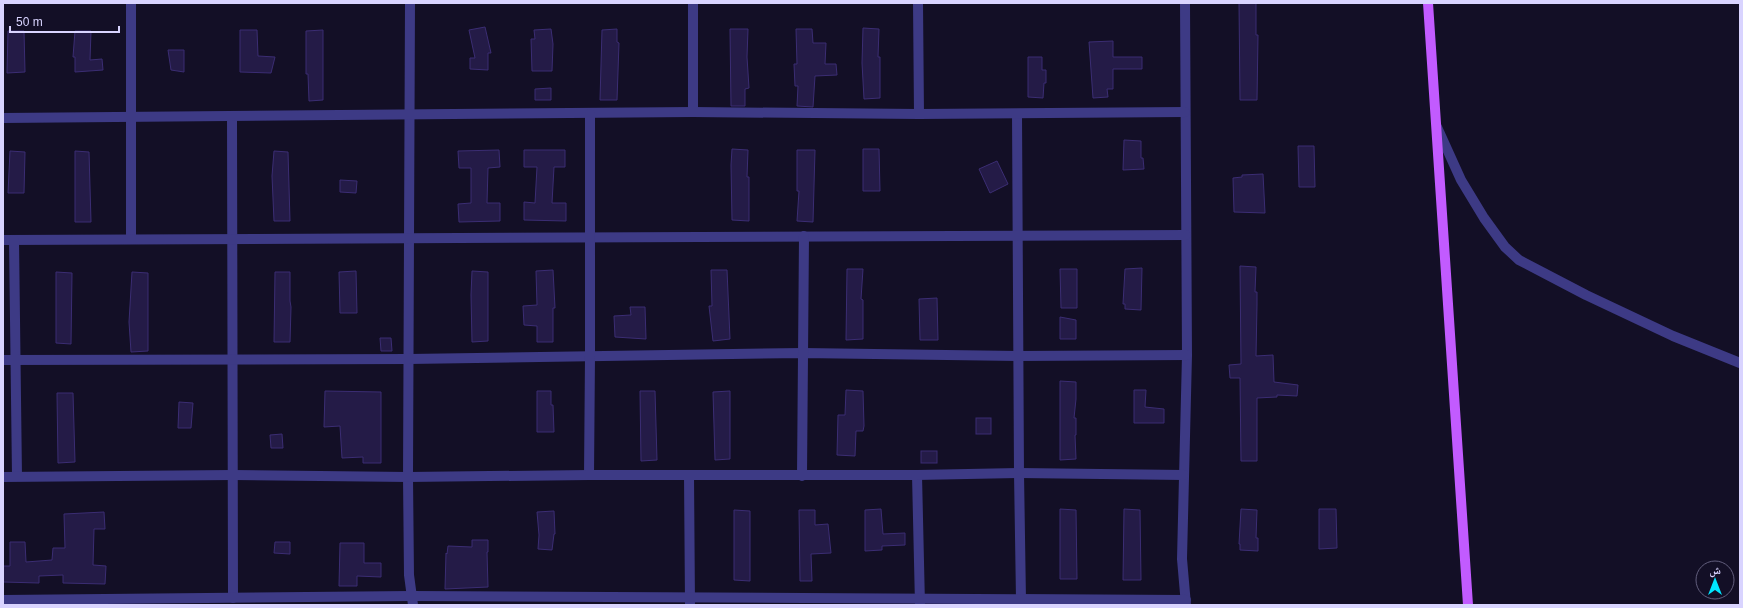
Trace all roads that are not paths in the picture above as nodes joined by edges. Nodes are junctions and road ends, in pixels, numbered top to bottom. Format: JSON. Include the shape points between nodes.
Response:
{"nodes":[{"id":1,"x":131,"y":3,"type":"edge"},
{"id":2,"x":410,"y":3,"type":"edge"},
{"id":3,"x":693,"y":3,"type":"edge"},
{"id":4,"x":918,"y":3,"type":"edge"},
{"id":5,"x":1185,"y":3,"type":"edge"},
{"id":6,"x":1428,"y":3,"type":"edge"},
{"id":7,"x":693,"y":112,"type":"junction"},
{"id":8,"x":1185,"y":112,"type":"junction"},
{"id":9,"x":409,"y":114,"type":"junction"},
{"id":10,"x":590,"y":114,"type":"junction"},
{"id":11,"x":919,"y":114,"type":"junction"},
{"id":12,"x":1017,"y":114,"type":"junction"},
{"id":13,"x":232,"y":116,"type":"junction"},
{"id":14,"x":3,"y":118,"type":"edge"},
{"id":15,"x":130,"y":118,"type":"junction"},
{"id":16,"x":1436,"y":125,"type":"junction"},
{"id":17,"x":1018,"y":235,"type":"junction"},
{"id":18,"x":1186,"y":235,"type":"junction"},
{"id":19,"x":804,"y":236,"type":"junction"},
{"id":20,"x":590,"y":237,"type":"junction"},
{"id":21,"x":409,"y":238,"type":"junction"},
{"id":22,"x":131,"y":239,"type":"junction"},
{"id":23,"x":234,"y":239,"type":"junction"},
{"id":24,"x":3,"y":240,"type":"edge"},
{"id":25,"x":14,"y":240,"type":"junction"},
{"id":26,"x":803,"y":353,"type":"junction"},
{"id":27,"x":1186,"y":355,"type":"junction"},
{"id":28,"x":590,"y":356,"type":"junction"},
{"id":29,"x":1018,"y":356,"type":"junction"},
{"id":30,"x":232,"y":359,"type":"junction"},
{"id":31,"x":409,"y":359,"type":"junction"},
{"id":32,"x":3,"y":360,"type":"edge"},
{"id":33,"x":16,"y":360,"type":"junction"},
{"id":34,"x":1740,"y":363,"type":"edge"},
{"id":35,"x":1019,"y":473,"type":"junction"},
{"id":36,"x":233,"y":475,"type":"junction"},
{"id":37,"x":589,"y":475,"type":"junction"},
{"id":38,"x":689,"y":475,"type":"junction"},
{"id":39,"x":917,"y":475,"type":"junction"},
{"id":40,"x":1184,"y":475,"type":"junction"},
{"id":41,"x":3,"y":476,"type":"edge"},
{"id":42,"x":17,"y":476,"type":"junction"},
{"id":43,"x":802,"y":476,"type":"junction"},
{"id":44,"x":408,"y":478,"type":"junction"},
{"id":45,"x":233,"y":598,"type":"junction"},
{"id":46,"x":3,"y":600,"type":"edge"},
{"id":47,"x":1021,"y":600,"type":"junction"},
{"id":48,"x":412,"y":601,"type":"edge"},
{"id":49,"x":133,"y":602,"type":"edge"},
{"id":50,"x":690,"y":602,"type":"edge"},
{"id":51,"x":920,"y":602,"type":"edge"},
{"id":52,"x":1186,"y":603,"type":"edge"},
{"id":53,"x":1468,"y":605,"type":"edge"}],
"edges":[{"from":1,"to":15,"type":"street"},
{"from":2,"to":9,"type":"street"},
{"from":3,"to":7,"type":"street"},
{"from":4,"to":11,"type":"street"},
{"from":5,"to":8,"type":"street"},
{"from":6,"to":16,"type":"main road"},
{"from":7,"to":10,"type":"street"},
{"from":7,"to":11,"type":"street"},
{"from":8,"to":12,"type":"street"},
{"from":8,"to":18,"type":"street"},
{"from":9,"to":10,"type":"street"},
{"from":9,"to":13,"type":"street"},
{"from":9,"to":21,"type":"street"},
{"from":10,"to":20,"type":"street"},
{"from":11,"to":12,"type":"street"},
{"from":12,"to":17,"type":"street"},
{"from":13,"to":15,"type":"street"},
{"from":13,"to":23,"type":"street"},
{"from":14,"to":15,"type":"street"},
{"from":15,"to":22,"type":"street"},
{"from":16,"to":34,"type":"street","via":[[1461,180],[1476,205],[1505,247],[1519,260],[1586,295]]},
{"from":16,"to":53,"type":"main road"},
{"from":17,"to":18,"type":"street"},
{"from":17,"to":19,"type":"street"},
{"from":17,"to":29,"type":"street"},
{"from":18,"to":27,"type":"street"},
{"from":19,"to":20,"type":"street"},
{"from":19,"to":26,"type":"street"},
{"from":20,"to":21,"type":"street"},
{"from":20,"to":28,"type":"street"},
{"from":21,"to":23,"type":"street"},
{"from":21,"to":31,"type":"street"},
{"from":22,"to":23,"type":"street"},
{"from":22,"to":25,"type":"street"},
{"from":23,"to":30,"type":"street"},
{"from":24,"to":25,"type":"street"},
{"from":25,"to":33,"type":"street"},
{"from":26,"to":28,"type":"street"},
{"from":26,"to":29,"type":"street"},
{"from":26,"to":43,"type":"street"},
{"from":27,"to":29,"type":"street"},
{"from":27,"to":40,"type":"street"},
{"from":28,"to":31,"type":"street"},
{"from":28,"to":37,"type":"street"},
{"from":29,"to":35,"type":"street"},
{"from":30,"to":31,"type":"street"},
{"from":30,"to":33,"type":"street"},
{"from":30,"to":36,"type":"street"},
{"from":31,"to":44,"type":"street"},
{"from":32,"to":33,"type":"street"},
{"from":33,"to":42,"type":"street"},
{"from":35,"to":39,"type":"street"},
{"from":35,"to":40,"type":"street"},
{"from":35,"to":47,"type":"street"},
{"from":36,"to":42,"type":"street"},
{"from":36,"to":44,"type":"street"},
{"from":36,"to":45,"type":"street"},
{"from":37,"to":38,"type":"street"},
{"from":37,"to":44,"type":"street"},
{"from":38,"to":43,"type":"street"},
{"from":38,"to":50,"type":"street"},
{"from":39,"to":43,"type":"street"},
{"from":39,"to":51,"type":"street"},
{"from":40,"to":52,"type":"street","via":[[1182,559]]},
{"from":41,"to":42,"type":"street"},
{"from":44,"to":48,"type":"street","via":[[409,575]]},
{"from":45,"to":48,"type":"street"},
{"from":45,"to":49,"type":"street"},
{"from":46,"to":49,"type":"street"},
{"from":47,"to":51,"type":"street"},
{"from":47,"to":52,"type":"street"},
{"from":48,"to":50,"type":"street"},
{"from":50,"to":51,"type":"street"}]}
